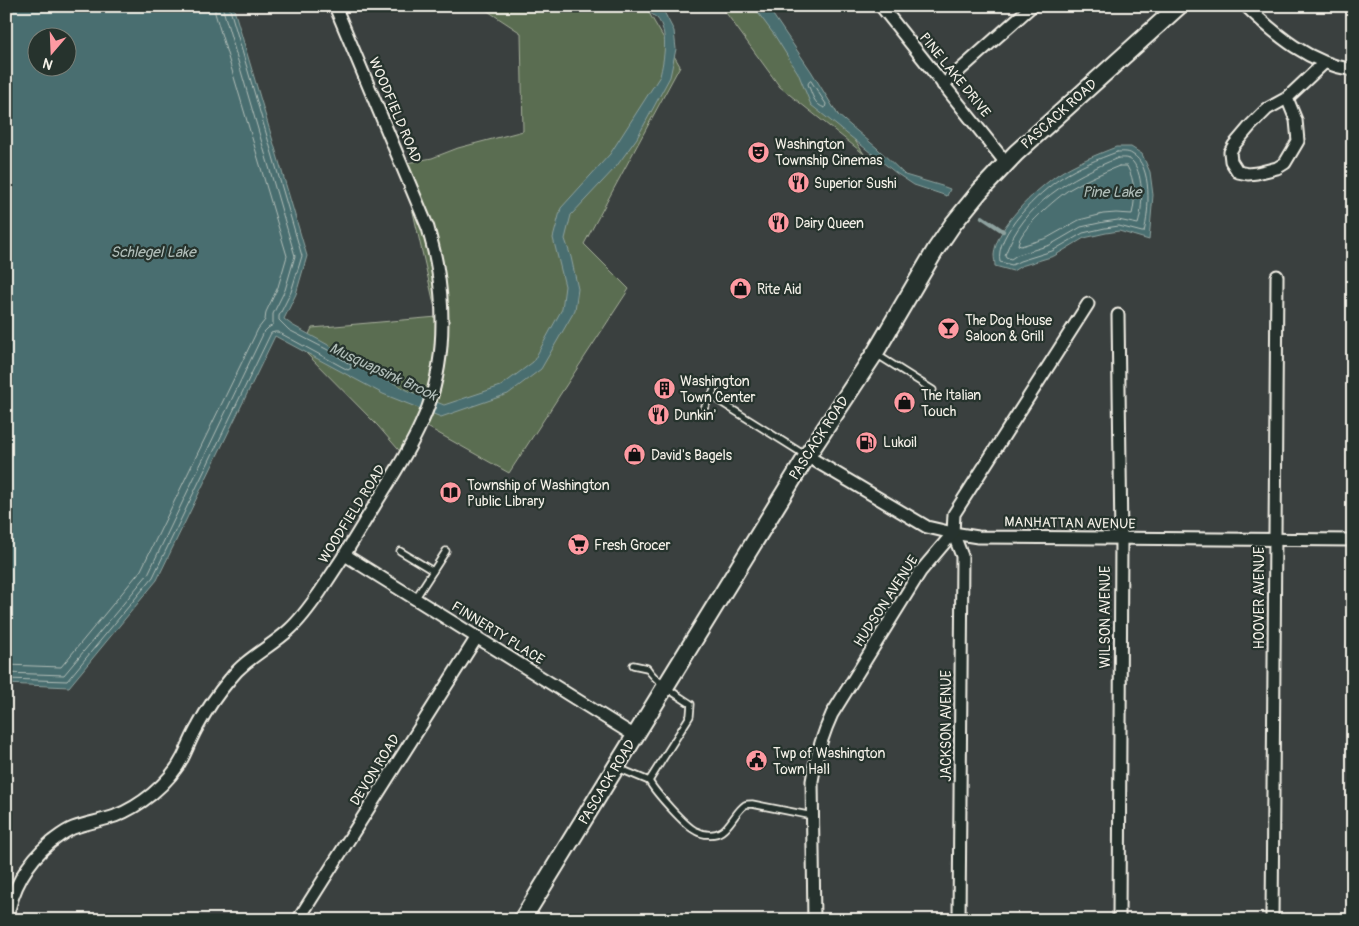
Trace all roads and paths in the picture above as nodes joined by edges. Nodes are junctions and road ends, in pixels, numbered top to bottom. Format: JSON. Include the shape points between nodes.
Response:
{"nodes":[{"id":1,"x":335,"y":6,"type":"edge"},
{"id":2,"x":881,"y":6,"type":"edge"},
{"id":3,"x":1032,"y":6,"type":"edge"},
{"id":4,"x":1179,"y":6,"type":"edge"},
{"id":5,"x":1246,"y":6,"type":"edge"},
{"id":6,"x":1324,"y":63,"type":"junction"},
{"id":7,"x":1353,"y":70,"type":"edge"},
{"id":8,"x":943,"y":85,"type":"junction"},
{"id":9,"x":1287,"y":98,"type":"junction"},
{"id":10,"x":1006,"y":163,"type":"junction"},
{"id":11,"x":1277,"y":276,"type":"dead end"},
{"id":12,"x":1088,"y":304,"type":"dead end"},
{"id":13,"x":1118,"y":315,"type":"dead end"},
{"id":14,"x":875,"y":353,"type":"junction"},
{"id":15,"x":717,"y":385,"type":"dead end"},
{"id":16,"x":933,"y":390,"type":"dead end"},
{"id":17,"x":711,"y":396,"type":"junction"},
{"id":18,"x":702,"y":410,"type":"dead end"},
{"id":19,"x":807,"y":456,"type":"junction"},
{"id":20,"x":953,"y":534,"type":"junction"},
{"id":21,"x":1121,"y":538,"type":"junction"},
{"id":22,"x":1274,"y":539,"type":"junction"},
{"id":23,"x":1353,"y":540,"type":"edge"},
{"id":24,"x":400,"y":551,"type":"dead end"},
{"id":25,"x":446,"y":551,"type":"dead end"},
{"id":26,"x":345,"y":555,"type":"junction"},
{"id":27,"x":433,"y":570,"type":"junction"},
{"id":28,"x":415,"y":599,"type":"junction"},
{"id":29,"x":477,"y":636,"type":"junction"},
{"id":30,"x":633,"y":665,"type":"dead end"},
{"id":31,"x":665,"y":688,"type":"junction"},
{"id":32,"x":635,"y":736,"type":"junction"},
{"id":33,"x":616,"y":767,"type":"junction"},
{"id":34,"x":649,"y":781,"type":"junction"},
{"id":35,"x":812,"y":816,"type":"junction"},
{"id":36,"x":7,"y":920,"type":"edge"},
{"id":37,"x":298,"y":920,"type":"edge"},
{"id":38,"x":522,"y":920,"type":"edge"},
{"id":39,"x":814,"y":920,"type":"edge"},
{"id":40,"x":959,"y":920,"type":"edge"},
{"id":41,"x":1119,"y":920,"type":"edge"},
{"id":42,"x":1272,"y":920,"type":"edge"}],
"edges":[{"from":1,"to":26,"type":"street","name":"WOODFIELD ROAD","via":[[428,228],[442,300],[439,366],[425,415],[403,459]]},
{"from":2,"to":8,"type":"street","name":"PINE LAKE DRIVE"},
{"from":3,"to":8,"type":"street"},
{"from":4,"to":10,"type":"street","name":"PASCACK ROAD"},
{"from":5,"to":6,"type":"street","via":[[1283,40]]},
{"from":6,"to":7,"type":"street"},
{"from":6,"to":9,"type":"street"},
{"from":8,"to":10,"type":"street","name":"PINE LAKE DRIVE"},
{"from":9,"to":9,"type":"street","via":[[1267,109],[1234,145],[1230,161],[1238,172],[1257,173],[1285,163],[1298,141],[1296,120]]},
{"from":10,"to":14,"type":"street","name":"PASCACK ROAD","via":[[953,224]]},
{"from":11,"to":22,"type":"street","name":"HOOVER AVENUE"},
{"from":12,"to":20,"type":"street","via":[[954,514]]},
{"from":13,"to":21,"type":"street","name":"WILSON AVENUE"},
{"from":14,"to":16,"type":"lane"},
{"from":14,"to":19,"type":"street","name":"PASCACK ROAD"},
{"from":15,"to":17,"type":"lane"},
{"from":17,"to":18,"type":"lane"},
{"from":17,"to":19,"type":"lane"},
{"from":19,"to":20,"type":"street","name":"MANHATTAN AVENUE","via":[[927,527]]},
{"from":19,"to":31,"type":"street","name":"PASCACK ROAD"},
{"from":20,"to":21,"type":"street","name":"MANHATTAN AVENUE"},
{"from":20,"to":35,"type":"street","name":"HUDSON AVENUE","via":[[920,572],[832,714],[815,760]]},
{"from":20,"to":40,"type":"street","name":"JACKSON AVENUE","via":[[962,556]]},
{"from":21,"to":22,"type":"street","name":"MANHATTAN AVENUE"},
{"from":21,"to":41,"type":"street","name":"WILSON AVENUE"},
{"from":22,"to":23,"type":"street","name":"MANHATTAN AVENUE"},
{"from":22,"to":42,"type":"street","name":"HOOVER AVENUE"},
{"from":24,"to":27,"type":"lane"},
{"from":25,"to":27,"type":"lane"},
{"from":26,"to":28,"type":"street","name":"FINNERTY PLACE"},
{"from":26,"to":36,"type":"street","name":"WOODFIELD ROAD","via":[[290,630],[231,677],[198,725],[182,759],[153,793],[116,815],[72,828],[42,849],[19,880]]},
{"from":27,"to":28,"type":"lane"},
{"from":28,"to":29,"type":"street","name":"FINNERTY PLACE"},
{"from":29,"to":32,"type":"street","name":"FINNERTY PLACE"},
{"from":29,"to":37,"type":"street","name":"DEVON ROAD"},
{"from":30,"to":31,"type":"lane","via":[[647,668]]},
{"from":31,"to":32,"type":"street","name":"PASCACK ROAD"},
{"from":31,"to":34,"type":"lane","via":[[692,704],[690,716]]},
{"from":32,"to":33,"type":"street","name":"PASCACK ROAD"},
{"from":33,"to":34,"type":"lane"},
{"from":33,"to":38,"type":"street","name":"PASCACK ROAD"},
{"from":34,"to":35,"type":"lane","via":[[686,823],[703,834],[722,831],[745,805]]},
{"from":35,"to":39,"type":"street","name":"HUDSON AVENUE"}]}
